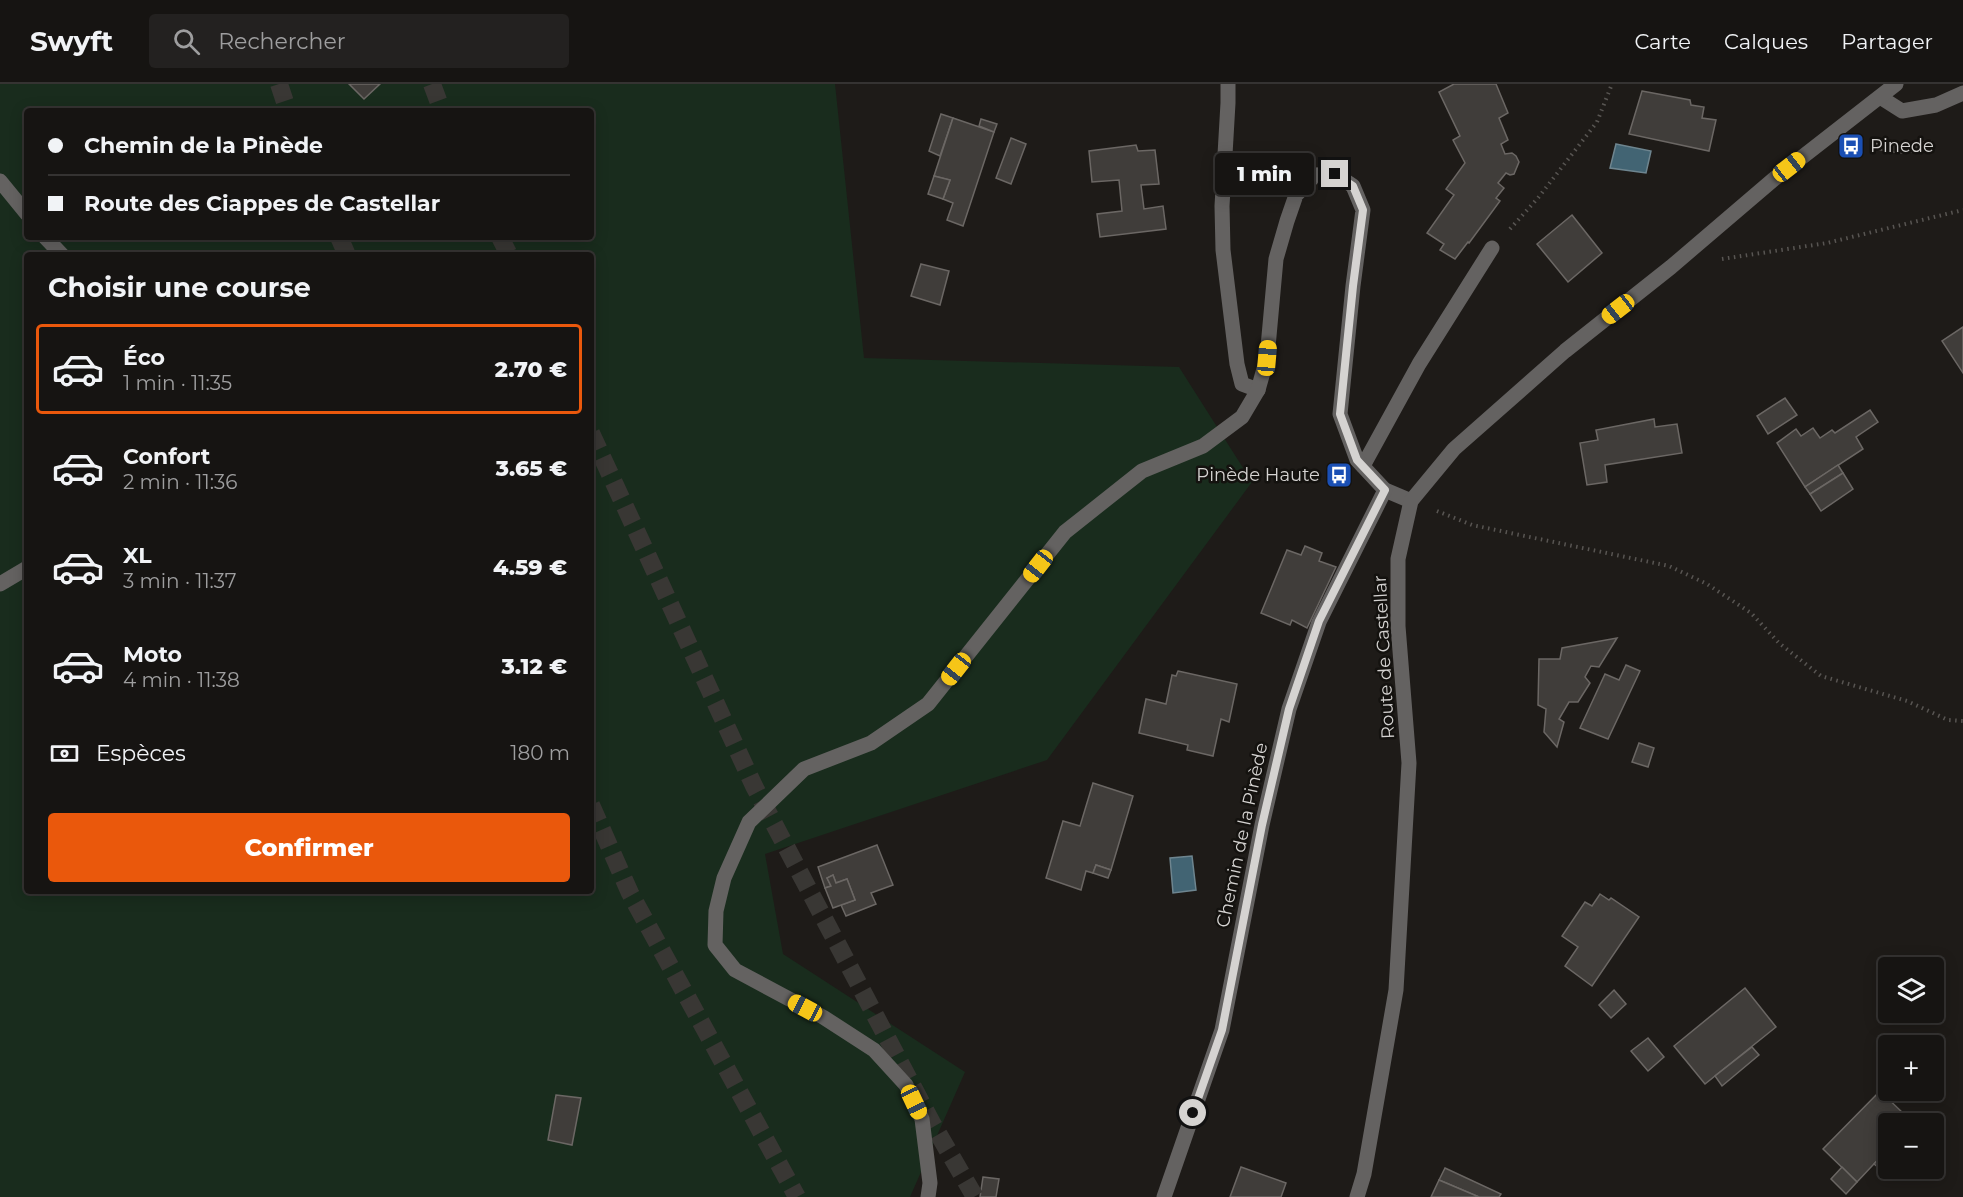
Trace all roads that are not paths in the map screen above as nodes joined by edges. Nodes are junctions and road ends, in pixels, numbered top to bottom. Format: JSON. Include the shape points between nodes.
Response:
{"nodes":[{"id":1,"x":1228,"y":84,"type":"edge"},
{"id":2,"x":1896,"y":84,"type":"edge"},
{"id":3,"x":1963,"y":93,"type":"edge"},
{"id":4,"x":1880,"y":97,"type":"junction"},
{"id":5,"x":0,"y":180,"type":"edge"},
{"id":6,"x":24,"y":210,"type":"edge"},
{"id":7,"x":48,"y":240,"type":"edge"},
{"id":8,"x":1492,"y":248,"type":"road end"},
{"id":9,"x":59,"y":252,"type":"edge"},
{"id":10,"x":1258,"y":390,"type":"junction"},
{"id":11,"x":1363,"y":466,"type":"junction"},
{"id":12,"x":1385,"y":490,"type":"junction"},
{"id":13,"x":1411,"y":501,"type":"junction"},
{"id":14,"x":24,"y":570,"type":"edge"},
{"id":15,"x":0,"y":584,"type":"edge"},
{"id":16,"x":928,"y":1197,"type":"edge"},
{"id":17,"x":1164,"y":1197,"type":"edge"},
{"id":18,"x":1357,"y":1197,"type":"edge"}],
"edges":[{"from":1,"to":10,"type":"street","via":[[1223,250],[1237,364],[1242,384]]},
{"from":2,"to":4,"type":"street","name":"Route de Castellar"},
{"from":3,"to":4,"type":"street","via":[[1936,105],[1902,111]]},
{"from":4,"to":13,"type":"street","name":"Route de Castellar","via":[[1773,179],[1565,351],[1454,449]]},
{"from":5,"to":6,"type":"street"},
{"from":7,"to":9,"type":"street"},
{"from":8,"to":11,"type":"street","via":[[1419,364]]},
{"from":10,"to":11,"type":"street","via":[[1267,358],[1276,259],[1296,195],[1316,175],[1335,174],[1353,186],[1363,210],[1340,414],[1357,460]]},
{"from":10,"to":16,"type":"street","via":[[1242,417],[1203,446],[1142,471],[1065,532],[928,704],[871,743],[804,769],[749,822],[724,878],[716,911],[715,945],[735,970],[823,1017],[874,1050],[906,1085],[922,1119],[930,1183]]},
{"from":11,"to":12,"type":"street"},
{"from":12,"to":13,"type":"street"},
{"from":12,"to":17,"type":"street","name":"Chemin de la Pinède","via":[[1319,621],[1289,709],[1222,1030]]},
{"from":13,"to":18,"type":"street","name":"Route de Castellar","via":[[1398,559],[1398,626],[1409,763],[1396,990]]},
{"from":14,"to":15,"type":"street"}]}
